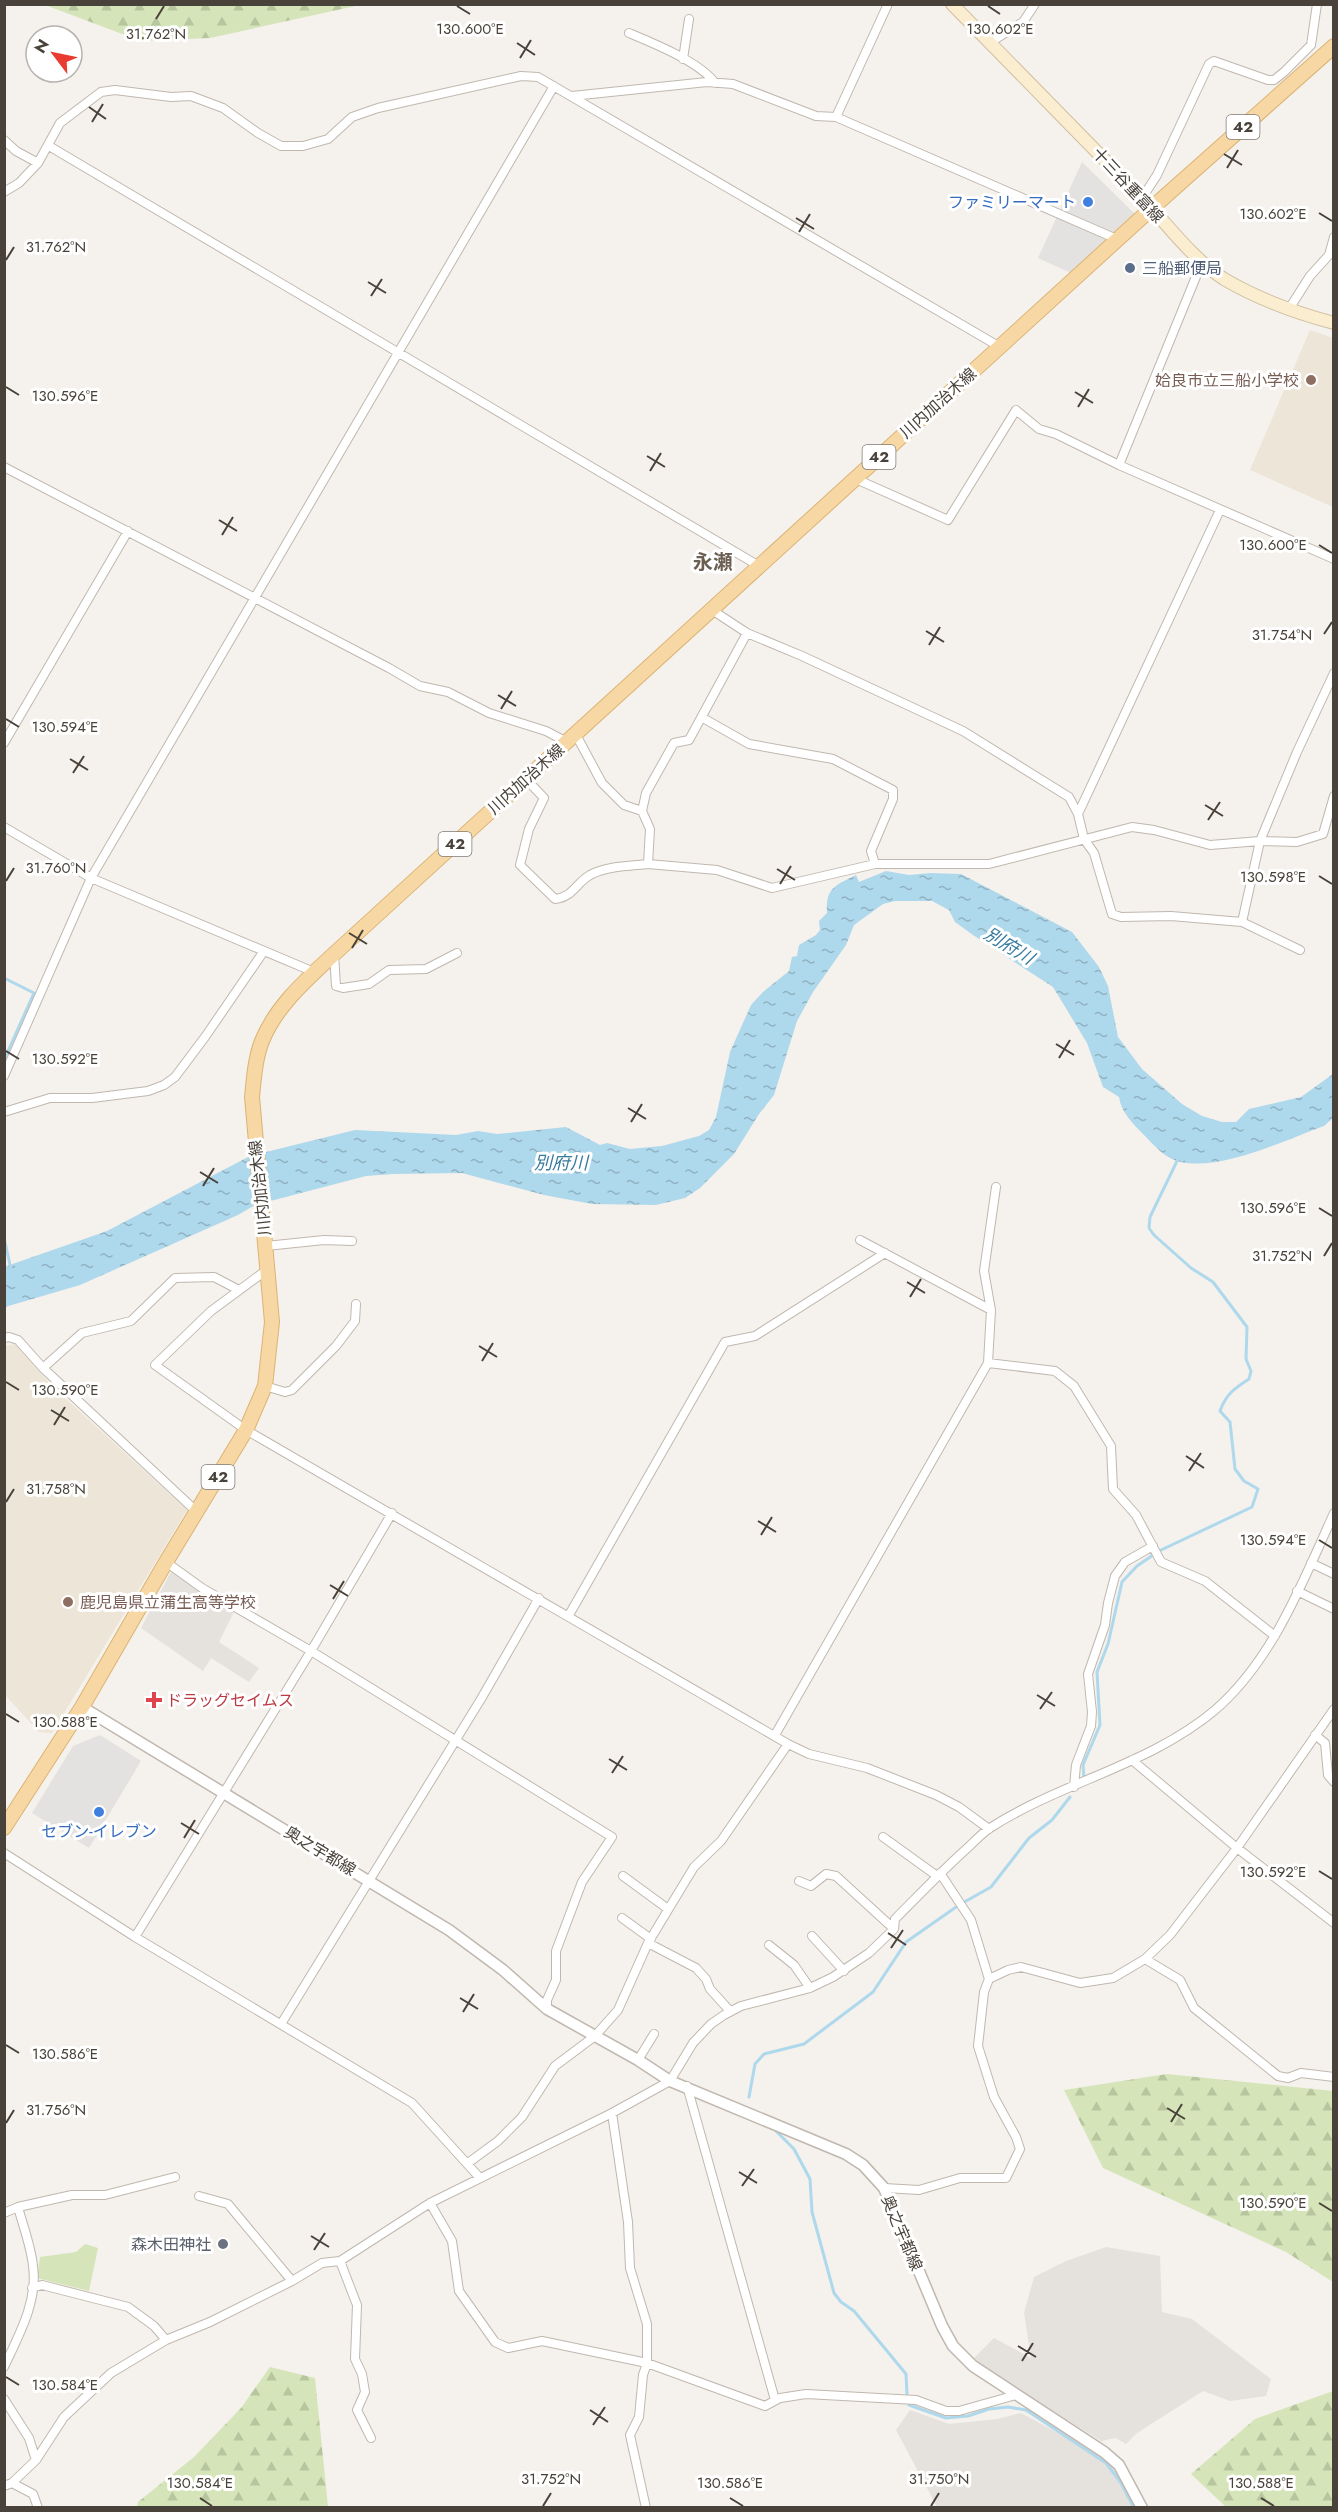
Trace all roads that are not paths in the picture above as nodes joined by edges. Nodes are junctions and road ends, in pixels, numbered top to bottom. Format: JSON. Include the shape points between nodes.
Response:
{"nodes":[{"id":1,"x":888,"y":4,"type":"edge"},
{"id":2,"x":952,"y":4,"type":"edge"},
{"id":3,"x":1035,"y":4,"type":"edge"},
{"id":4,"x":1317,"y":4,"type":"edge"},
{"id":5,"x":689,"y":19,"type":"dead end"},
{"id":6,"x":629,"y":33,"type":"dead end"},
{"id":7,"x":990,"y":43,"type":"junction"},
{"id":8,"x":1334,"y":46,"type":"edge"},
{"id":9,"x":683,"y":58,"type":"junction"},
{"id":10,"x":715,"y":82,"type":"junction"},
{"id":11,"x":554,"y":86,"type":"junction"},
{"id":12,"x":572,"y":96,"type":"junction"},
{"id":13,"x":836,"y":117,"type":"junction"},
{"id":14,"x":4,"y":141,"type":"edge"},
{"id":15,"x":49,"y":146,"type":"junction"},
{"id":16,"x":38,"y":163,"type":"junction"},
{"id":17,"x":4,"y":192,"type":"edge"},
{"id":18,"x":1147,"y":203,"type":"junction"},
{"id":19,"x":1334,"y":237,"type":"edge"},
{"id":20,"x":1119,"y":240,"type":"junction"},
{"id":21,"x":1202,"y":261,"type":"junction"},
{"id":22,"x":1289,"y":309,"type":"junction"},
{"id":23,"x":1334,"y":323,"type":"edge"},
{"id":24,"x":999,"y":347,"type":"junction"},
{"id":25,"x":397,"y":350,"type":"junction"},
{"id":26,"x":1119,"y":465,"type":"junction"},
{"id":27,"x":4,"y":466,"type":"edge"},
{"id":28,"x":856,"y":478,"type":"junction"},
{"id":29,"x":1220,"y":510,"type":"junction"},
{"id":30,"x":128,"y":531,"type":"junction"},
{"id":31,"x":1334,"y":559,"type":"edge"},
{"id":32,"x":759,"y":566,"type":"junction"},
{"id":33,"x":253,"y":598,"type":"junction"},
{"id":34,"x":712,"y":610,"type":"junction"},
{"id":35,"x":747,"y":633,"type":"junction"},
{"id":36,"x":1334,"y":674,"type":"edge"},
{"id":37,"x":703,"y":718,"type":"junction"},
{"id":38,"x":571,"y":738,"type":"junction"},
{"id":39,"x":4,"y":743,"type":"edge"},
{"id":40,"x":526,"y":779,"type":"junction"},
{"id":41,"x":1334,"y":795,"type":"edge"},
{"id":42,"x":642,"y":811,"type":"junction"},
{"id":43,"x":1078,"y":814,"type":"junction"},
{"id":44,"x":4,"y":827,"type":"edge"},
{"id":45,"x":1084,"y":839,"type":"junction"},
{"id":46,"x":1260,"y":841,"type":"junction"},
{"id":47,"x":648,"y":864,"type":"junction"},
{"id":48,"x":875,"y":864,"type":"junction"},
{"id":49,"x":91,"y":878,"type":"junction"},
{"id":50,"x":1242,"y":922,"type":"junction"},
{"id":51,"x":1300,"y":950,"type":"dead end"},
{"id":52,"x":264,"y":951,"type":"junction"},
{"id":53,"x":457,"y":953,"type":"dead end"},
{"id":54,"x":334,"y":954,"type":"junction"},
{"id":55,"x":314,"y":972,"type":"junction"},
{"id":56,"x":4,"y":1076,"type":"edge"},
{"id":57,"x":4,"y":1112,"type":"edge"},
{"id":58,"x":996,"y":1187,"type":"dead end"},
{"id":59,"x":352,"y":1240,"type":"dead end"},
{"id":60,"x":860,"y":1240,"type":"dead end"},
{"id":61,"x":266,"y":1246,"type":"junction"},
{"id":62,"x":885,"y":1253,"type":"junction"},
{"id":63,"x":268,"y":1269,"type":"junction"},
{"id":64,"x":239,"y":1290,"type":"junction"},
{"id":65,"x":356,"y":1304,"type":"dead end"},
{"id":66,"x":991,"y":1310,"type":"junction"},
{"id":67,"x":4,"y":1338,"type":"edge"},
{"id":68,"x":988,"y":1363,"type":"junction"},
{"id":69,"x":43,"y":1368,"type":"junction"},
{"id":70,"x":265,"y":1386,"type":"junction"},
{"id":71,"x":246,"y":1430,"type":"junction"},
{"id":72,"x":197,"y":1512,"type":"junction"},
{"id":73,"x":392,"y":1513,"type":"junction"},
{"id":74,"x":1334,"y":1513,"type":"edge"},
{"id":75,"x":1154,"y":1548,"type":"junction"},
{"id":76,"x":166,"y":1562,"type":"junction"},
{"id":77,"x":1311,"y":1563,"type":"junction"},
{"id":78,"x":1334,"y":1574,"type":"edge"},
{"id":79,"x":1297,"y":1591,"type":"junction"},
{"id":80,"x":539,"y":1598,"type":"junction"},
{"id":81,"x":1334,"y":1609,"type":"edge"},
{"id":82,"x":569,"y":1616,"type":"junction"},
{"id":83,"x":1275,"y":1636,"type":"junction"},
{"id":84,"x":311,"y":1650,"type":"junction"},
{"id":85,"x":82,"y":1707,"type":"junction"},
{"id":86,"x":1334,"y":1709,"type":"edge"},
{"id":87,"x":775,"y":1735,"type":"junction"},
{"id":88,"x":1315,"y":1735,"type":"junction"},
{"id":89,"x":455,"y":1740,"type":"junction"},
{"id":90,"x":788,"y":1744,"type":"junction"},
{"id":91,"x":1132,"y":1760,"type":"junction"},
{"id":92,"x":1334,"y":1782,"type":"edge"},
{"id":93,"x":1074,"y":1787,"type":"junction"},
{"id":94,"x":224,"y":1792,"type":"junction"},
{"id":95,"x":4,"y":1828,"type":"edge"},
{"id":96,"x":989,"y":1828,"type":"junction"},
{"id":97,"x":883,"y":1837,"type":"dead end"},
{"id":98,"x":1237,"y":1848,"type":"junction"},
{"id":99,"x":4,"y":1852,"type":"edge"},
{"id":100,"x":939,"y":1875,"type":"junction"},
{"id":101,"x":622,"y":1876,"type":"dead end"},
{"id":102,"x":799,"y":1881,"type":"dead end"},
{"id":103,"x":370,"y":1882,"type":"junction"},
{"id":104,"x":668,"y":1909,"type":"junction"},
{"id":105,"x":622,"y":1918,"type":"dead end"},
{"id":106,"x":1334,"y":1923,"type":"edge"},
{"id":107,"x":894,"y":1929,"type":"junction"},
{"id":108,"x":135,"y":1936,"type":"junction"},
{"id":109,"x":812,"y":1936,"type":"dead end"},
{"id":110,"x":650,"y":1941,"type":"junction"},
{"id":111,"x":769,"y":1945,"type":"dead end"},
{"id":112,"x":1145,"y":1959,"type":"junction"},
{"id":113,"x":844,"y":1971,"type":"junction"},
{"id":114,"x":989,"y":1979,"type":"junction"},
{"id":115,"x":810,"y":1988,"type":"junction"},
{"id":116,"x":547,"y":2009,"type":"junction"},
{"id":117,"x":730,"y":2011,"type":"junction"},
{"id":118,"x":281,"y":2024,"type":"junction"},
{"id":119,"x":654,"y":2034,"type":"dead end"},
{"id":120,"x":595,"y":2036,"type":"junction"},
{"id":121,"x":638,"y":2060,"type":"junction"},
{"id":122,"x":1334,"y":2076,"type":"edge"},
{"id":123,"x":669,"y":2081,"type":"junction"},
{"id":124,"x":687,"y":2086,"type":"junction"},
{"id":125,"x":612,"y":2113,"type":"junction"},
{"id":126,"x":468,"y":2163,"type":"junction"},
{"id":127,"x":175,"y":2177,"type":"dead end"},
{"id":128,"x":479,"y":2177,"type":"junction"},
{"id":129,"x":884,"y":2188,"type":"junction"},
{"id":130,"x":199,"y":2196,"type":"dead end"},
{"id":131,"x":430,"y":2203,"type":"junction"},
{"id":132,"x":18,"y":2207,"type":"junction"},
{"id":133,"x":4,"y":2213,"type":"edge"},
{"id":134,"x":340,"y":2260,"type":"junction"},
{"id":135,"x":292,"y":2281,"type":"junction"},
{"id":136,"x":32,"y":2288,"type":"junction"},
{"id":137,"x":166,"y":2340,"type":"junction"},
{"id":138,"x":647,"y":2363,"type":"junction"},
{"id":139,"x":4,"y":2367,"type":"edge"},
{"id":140,"x":1016,"y":2395,"type":"junction"},
{"id":141,"x":4,"y":2399,"type":"edge"},
{"id":142,"x":775,"y":2400,"type":"junction"},
{"id":143,"x":370,"y":2438,"type":"dead end"},
{"id":144,"x":36,"y":2460,"type":"junction"},
{"id":145,"x":8,"y":2484,"type":"edge"},
{"id":146,"x":38,"y":2508,"type":"edge"},
{"id":147,"x":646,"y":2508,"type":"edge"},
{"id":148,"x":1142,"y":2508,"type":"edge"}],
"edges":[{"from":1,"to":13,"type":"street"},
{"from":2,"to":7,"type":"main road","name":"十三谷重富線"},
{"from":3,"to":7,"type":"street","via":[[1023,21]]},
{"from":4,"to":18,"type":"street","via":[[1311,45],[1274,80],[1214,61],[1209,64]]},
{"from":5,"to":9,"type":"street"},
{"from":6,"to":9,"type":"street"},
{"from":7,"to":18,"type":"main road","name":"十三谷重富線"},
{"from":8,"to":18,"type":"main road","name":"川内加治木線","number":"42"},
{"from":9,"to":10,"type":"street"},
{"from":10,"to":12,"type":"street"},
{"from":10,"to":13,"type":"street","via":[[733,84],[816,116]]},
{"from":11,"to":12,"type":"street"},
{"from":11,"to":15,"type":"street","via":[[538,77],[521,76],[378,108],[352,117],[328,139],[281,147],[223,108],[191,96],[115,90],[101,92],[72,111],[60,123]]},
{"from":11,"to":25,"type":"street"},
{"from":12,"to":24,"type":"street"},
{"from":13,"to":20,"type":"street"},
{"from":14,"to":16,"type":"street"},
{"from":15,"to":16,"type":"street"},
{"from":15,"to":25,"type":"street"},
{"from":16,"to":17,"type":"street"},
{"from":18,"to":20,"type":"main road","name":"川内加治木線","number":"42"},
{"from":18,"to":21,"type":"main road","name":"十三谷重富線"},
{"from":19,"to":22,"type":"street","via":[[1329,255]]},
{"from":20,"to":24,"type":"main road","name":"川内加治木線","number":"42"},
{"from":21,"to":22,"type":"main road","name":"十三谷重富線","via":[[1223,278]]},
{"from":21,"to":26,"type":"street"},
{"from":22,"to":23,"type":"main road","name":"十三谷重富線"},
{"from":24,"to":28,"type":"main road","name":"川内加治木線","number":"42"},
{"from":25,"to":32,"type":"street"},
{"from":25,"to":33,"type":"street"},
{"from":26,"to":28,"type":"street","via":[[1040,429],[1016,410],[948,520]]},
{"from":26,"to":29,"type":"street"},
{"from":27,"to":30,"type":"street"},
{"from":28,"to":32,"type":"main road","name":"川内加治木線","number":"42"},
{"from":29,"to":31,"type":"street"},
{"from":29,"to":43,"type":"street"},
{"from":30,"to":33,"type":"street"},
{"from":30,"to":39,"type":"street"},
{"from":32,"to":34,"type":"main road","name":"川内加治木線","number":"42"},
{"from":33,"to":38,"type":"street","via":[[420,687],[448,692],[489,713]]},
{"from":33,"to":49,"type":"street"},
{"from":34,"to":35,"type":"street"},
{"from":34,"to":38,"type":"main road","name":"川内加治木線","number":"42"},
{"from":35,"to":37,"type":"street"},
{"from":35,"to":43,"type":"street","via":[[963,731],[1069,797]]},
{"from":36,"to":46,"type":"street"},
{"from":37,"to":42,"type":"street","via":[[689,740],[674,743],[646,793]]},
{"from":37,"to":48,"type":"street","via":[[749,744],[833,759],[893,790],[893,799],[871,850]]},
{"from":38,"to":40,"type":"main road","name":"川内加治木線","number":"42"},
{"from":38,"to":42,"type":"street","via":[[602,783],[624,805]]},
{"from":40,"to":47,"type":"street","via":[[544,798],[529,829],[520,865],[555,899],[565,898],[589,875],[609,868]]},
{"from":40,"to":54,"type":"main road","name":"川内加治木線","number":"42"},
{"from":41,"to":46,"type":"street","via":[[1323,834],[1297,842]]},
{"from":42,"to":47,"type":"street","via":[[650,829]]},
{"from":43,"to":45,"type":"street"},
{"from":44,"to":49,"type":"street"},
{"from":45,"to":46,"type":"street","via":[[1132,827],[1210,845]]},
{"from":45,"to":48,"type":"street","via":[[989,864]]},
{"from":45,"to":50,"type":"street","via":[[1094,853],[1112,914]]},
{"from":46,"to":50,"type":"street"},
{"from":47,"to":48,"type":"street","via":[[717,870],[772,888]]},
{"from":49,"to":52,"type":"street"},
{"from":49,"to":56,"type":"street"},
{"from":50,"to":51,"type":"street"},
{"from":52,"to":55,"type":"street"},
{"from":52,"to":57,"type":"street","via":[[206,1036],[175,1077],[164,1085],[148,1091],[92,1098],[50,1098]]},
{"from":53,"to":54,"type":"street","via":[[426,969],[389,970],[369,984],[343,988],[336,986]]},
{"from":54,"to":55,"type":"main road","name":"川内加治木線","number":"42"},
{"from":55,"to":61,"type":"main road","name":"川内加治木線","number":"42","via":[[289,998],[262,1040],[256,1064],[252,1097]]},
{"from":58,"to":66,"type":"street","via":[[984,1270]]},
{"from":59,"to":61,"type":"street"},
{"from":60,"to":62,"type":"street"},
{"from":61,"to":63,"type":"main road","name":"川内加治木線","number":"42"},
{"from":62,"to":66,"type":"street"},
{"from":62,"to":82,"type":"street","via":[[755,1336],[725,1342]]},
{"from":63,"to":64,"type":"street"},
{"from":63,"to":70,"type":"main road","name":"川内加治木線","number":"42","via":[[272,1322]]},
{"from":64,"to":69,"type":"street","via":[[214,1277],[175,1278],[132,1321],[82,1333]]},
{"from":64,"to":71,"type":"street","via":[[155,1365]]},
{"from":65,"to":70,"type":"street","via":[[355,1322],[292,1390],[285,1392]]},
{"from":66,"to":68,"type":"street"},
{"from":67,"to":69,"type":"street","via":[[18,1340]]},
{"from":68,"to":75,"type":"street","via":[[1055,1371],[1074,1386],[1111,1446],[1113,1489],[1136,1515]]},
{"from":68,"to":87,"type":"street"},
{"from":69,"to":72,"type":"street"},
{"from":70,"to":71,"type":"main road","name":"川内加治木線","number":"42"},
{"from":71,"to":72,"type":"main road","name":"川内加治木線","number":"42"},
{"from":71,"to":73,"type":"street"},
{"from":72,"to":76,"type":"main road","name":"川内加治木線","number":"42"},
{"from":73,"to":80,"type":"street"},
{"from":73,"to":84,"type":"street"},
{"from":74,"to":77,"type":"street"},
{"from":75,"to":83,"type":"street","via":[[1161,1562],[1205,1581]]},
{"from":75,"to":93,"type":"street","via":[[1125,1562],[1116,1576],[1106,1625],[1088,1674],[1091,1726],[1078,1757]]},
{"from":76,"to":84,"type":"street","via":[[202,1588]]},
{"from":76,"to":85,"type":"main road","name":"川内加治木線","number":"42"},
{"from":77,"to":78,"type":"street"},
{"from":77,"to":79,"type":"street"},
{"from":79,"to":81,"type":"street"},
{"from":79,"to":83,"type":"street"},
{"from":80,"to":82,"type":"street"},
{"from":80,"to":89,"type":"street"},
{"from":82,"to":87,"type":"street"},
{"from":83,"to":91,"type":"street","via":[[1246,1677],[1216,1709]]},
{"from":84,"to":89,"type":"street"},
{"from":84,"to":94,"type":"street"},
{"from":85,"to":94,"type":"street","name":"奥之宇都線"},
{"from":85,"to":95,"type":"main road","name":"川内加治木線","number":"42"},
{"from":86,"to":88,"type":"street"},
{"from":87,"to":90,"type":"street"},
{"from":88,"to":92,"type":"street","via":[[1325,1743],[1328,1775]]},
{"from":88,"to":98,"type":"street"},
{"from":89,"to":103,"type":"street"},
{"from":89,"to":116,"type":"street","via":[[612,1837],[582,1882],[556,1951],[556,1980]]},
{"from":90,"to":96,"type":"street","via":[[809,1754],[867,1768],[936,1795]]},
{"from":90,"to":104,"type":"street","via":[[721,1841],[694,1867]]},
{"from":91,"to":93,"type":"street"},
{"from":91,"to":98,"type":"street"},
{"from":93,"to":96,"type":"street"},
{"from":94,"to":103,"type":"street","name":"奥之宇都線"},
{"from":94,"to":108,"type":"street"},
{"from":96,"to":100,"type":"street"},
{"from":97,"to":100,"type":"street"},
{"from":98,"to":106,"type":"street"},
{"from":98,"to":112,"type":"street","via":[[1170,1935]]},
{"from":99,"to":108,"type":"street"},
{"from":100,"to":107,"type":"street","via":[[896,1919]]},
{"from":100,"to":114,"type":"street","via":[[971,1920]]},
{"from":101,"to":104,"type":"street"},
{"from":102,"to":107,"type":"street","via":[[811,1886],[826,1874],[836,1876]]},
{"from":103,"to":116,"type":"street","name":"奥之宇都線","via":[[466,1942]]},
{"from":103,"to":118,"type":"street"},
{"from":104,"to":110,"type":"street"},
{"from":105,"to":110,"type":"street"},
{"from":107,"to":113,"type":"street"},
{"from":108,"to":118,"type":"street"},
{"from":109,"to":113,"type":"street"},
{"from":110,"to":117,"type":"street","via":[[696,1968]]},
{"from":110,"to":120,"type":"street","via":[[618,2010]]},
{"from":111,"to":115,"type":"street","via":[[794,1965]]},
{"from":112,"to":114,"type":"street","via":[[1113,1978],[1080,1983],[1021,1967]]},
{"from":112,"to":122,"type":"street","via":[[1180,1980],[1194,2008],[1278,2076]]},
{"from":113,"to":115,"type":"street"},
{"from":114,"to":129,"type":"street","via":[[978,2046],[994,2097],[1020,2149],[1015,2163],[1006,2178],[960,2178],[919,2190]]},
{"from":115,"to":117,"type":"street"},
{"from":116,"to":120,"type":"street","name":"奥之宇都線"},
{"from":117,"to":123,"type":"street","via":[[693,2043]]},
{"from":118,"to":126,"type":"street","via":[[412,2103]]},
{"from":119,"to":121,"type":"street"},
{"from":120,"to":121,"type":"street","name":"奥之宇都線"},
{"from":120,"to":126,"type":"street","via":[[555,2066],[522,2117]]},
{"from":121,"to":123,"type":"street","name":"奥之宇都線"},
{"from":123,"to":124,"type":"street","name":"奥之宇都線"},
{"from":123,"to":125,"type":"street"},
{"from":124,"to":129,"type":"street","name":"奥之宇都線","via":[[846,2154],[863,2165]]},
{"from":124,"to":142,"type":"street"},
{"from":125,"to":128,"type":"street"},
{"from":125,"to":138,"type":"street","via":[[628,2222],[630,2268],[647,2324]]},
{"from":126,"to":128,"type":"street"},
{"from":127,"to":132,"type":"street","via":[[105,2195],[72,2195]]},
{"from":128,"to":131,"type":"street"},
{"from":129,"to":140,"type":"street","name":"奥之宇都線","via":[[953,2346],[973,2366]]},
{"from":130,"to":135,"type":"street","via":[[228,2204]]},
{"from":131,"to":134,"type":"street"},
{"from":131,"to":138,"type":"street","via":[[452,2241],[459,2291],[495,2342],[508,2348],[542,2341]]},
{"from":132,"to":133,"type":"street"},
{"from":132,"to":136,"type":"street","via":[[34,2267]]},
{"from":134,"to":135,"type":"street","via":[[322,2263]]},
{"from":134,"to":143,"type":"street","via":[[357,2305],[355,2359],[365,2392],[357,2410]]},
{"from":135,"to":137,"type":"street"},
{"from":136,"to":137,"type":"street","via":[[42,2285],[128,2307]]},
{"from":136,"to":139,"type":"street","via":[[29,2313]]},
{"from":137,"to":144,"type":"street","via":[[111,2373],[64,2417]]},
{"from":138,"to":142,"type":"street","via":[[765,2406]]},
{"from":138,"to":147,"type":"street","via":[[639,2417],[630,2435]]},
{"from":140,"to":142,"type":"street","via":[[959,2411],[946,2411],[916,2400],[806,2394]]},
{"from":140,"to":148,"type":"street","name":"奥之宇都線","via":[[1119,2465]]},
{"from":141,"to":144,"type":"street","via":[[29,2438]]},
{"from":144,"to":145,"type":"street"},
{"from":145,"to":146,"type":"street","via":[[33,2494]]}]}
